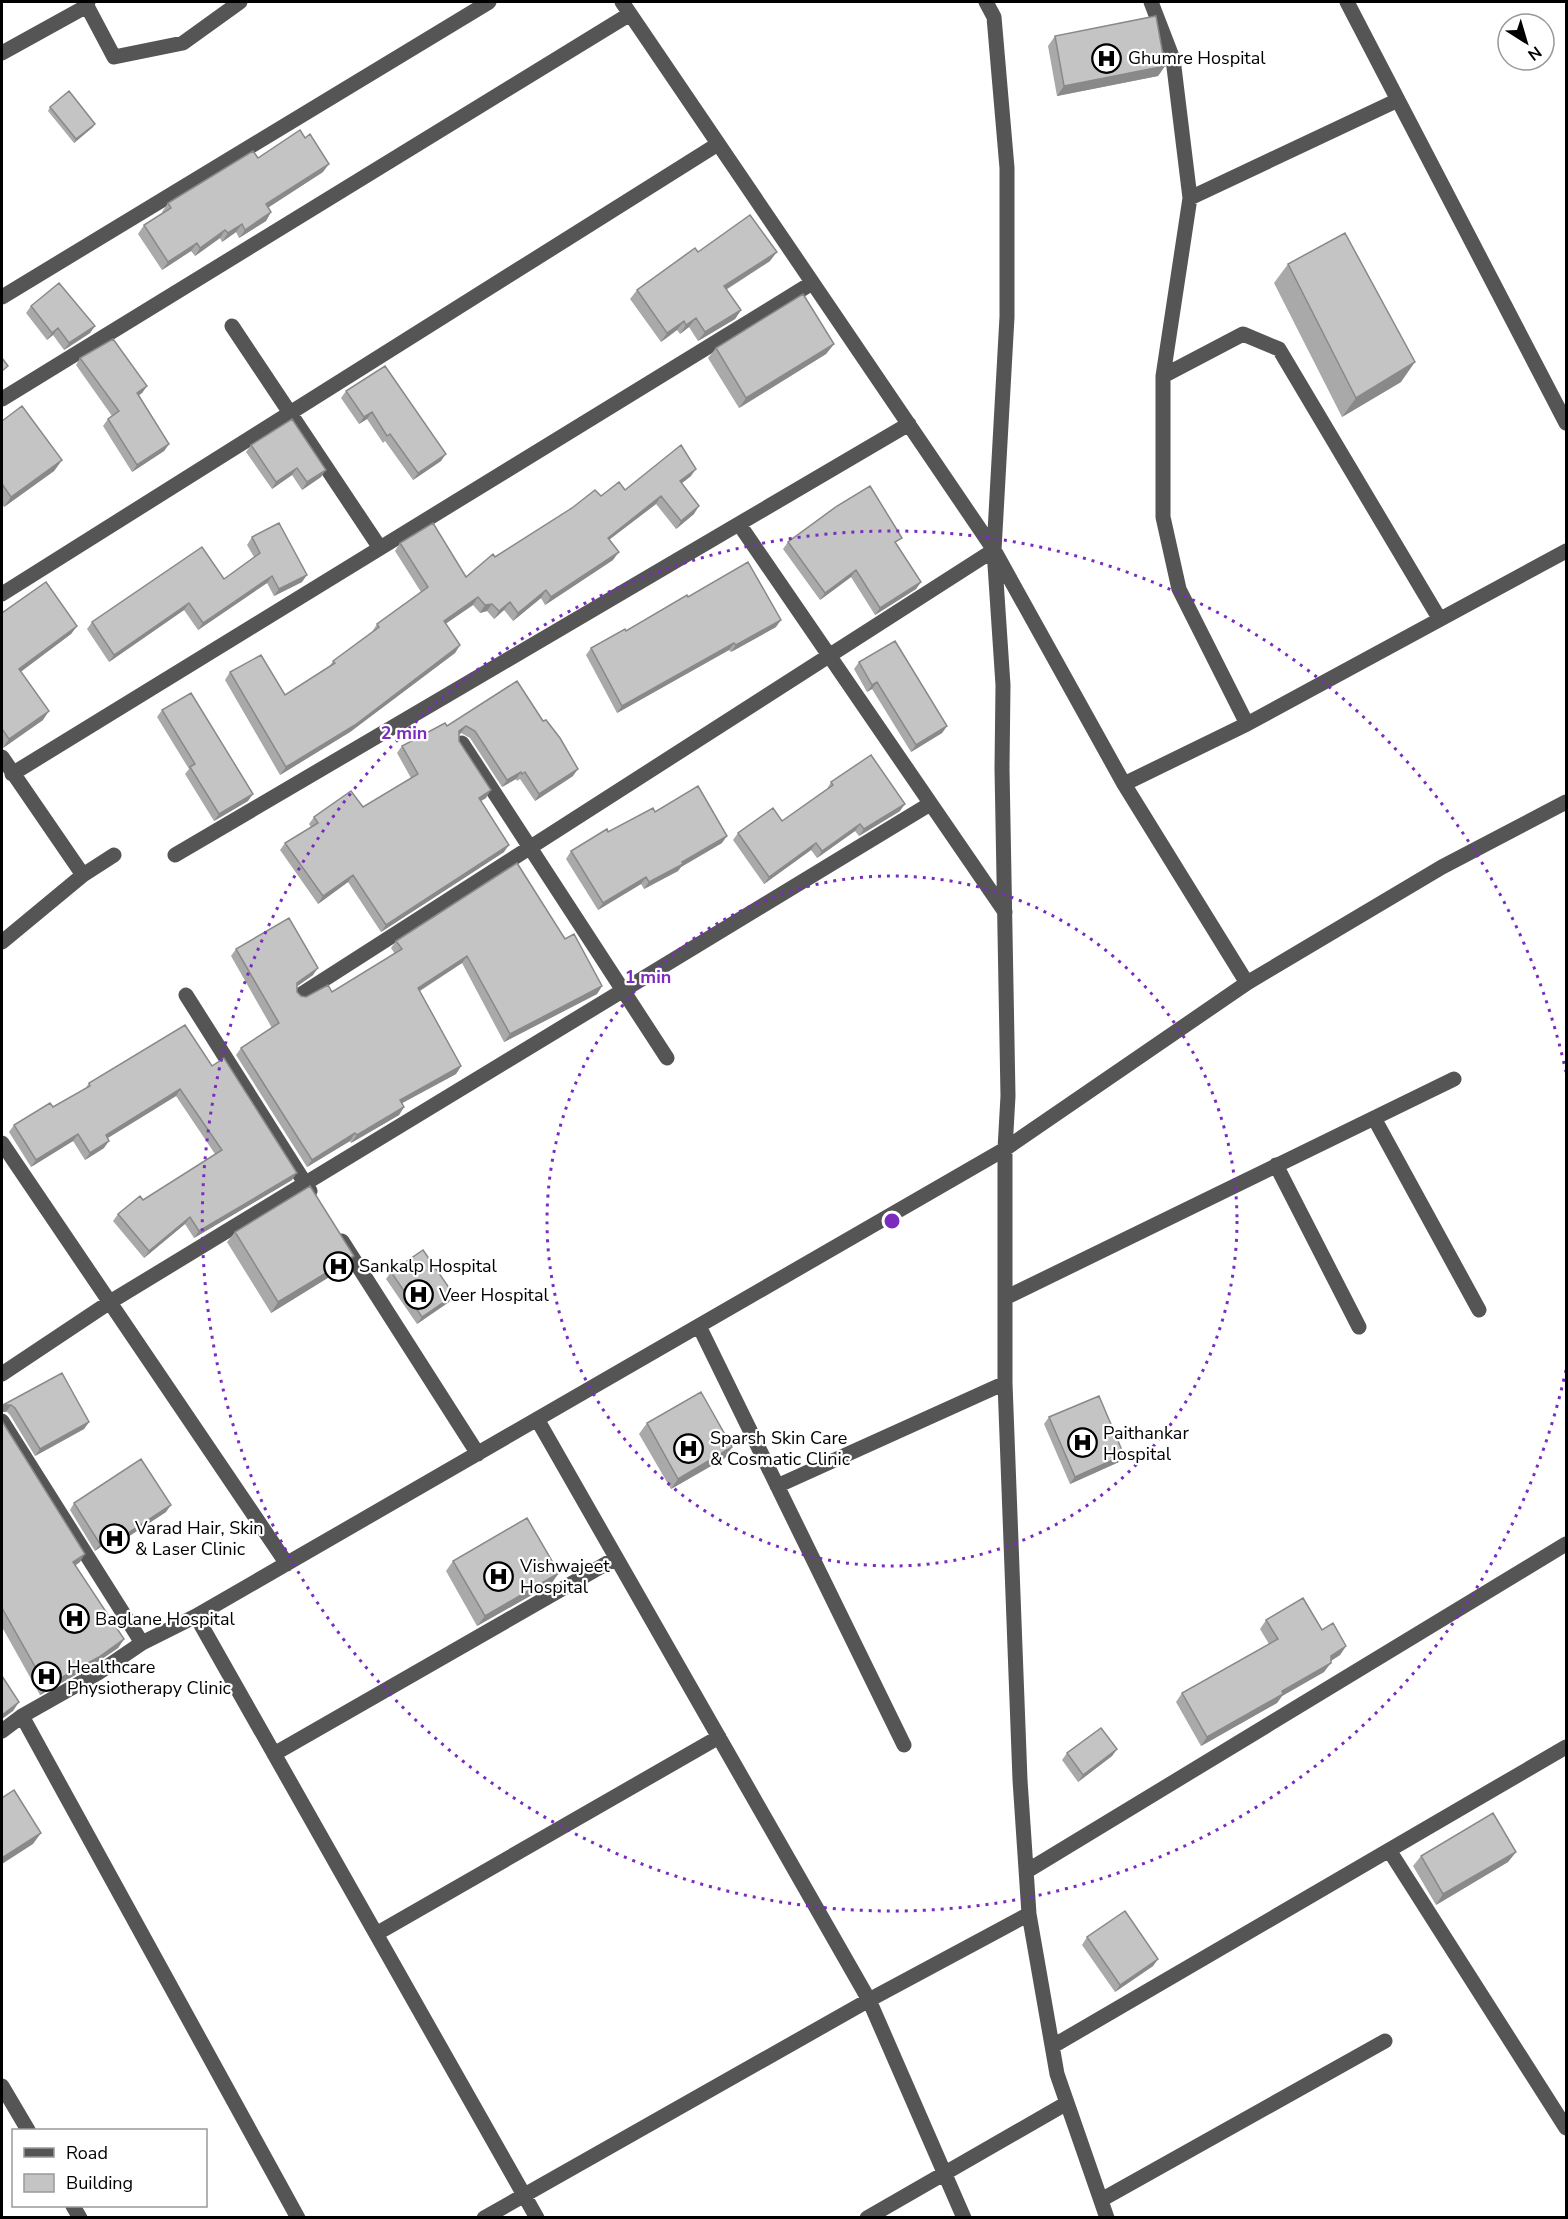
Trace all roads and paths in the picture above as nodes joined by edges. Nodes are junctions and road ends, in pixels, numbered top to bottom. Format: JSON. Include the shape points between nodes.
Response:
{"nodes":[{"id":1,"x":240,"y":2,"type":"edge"},
{"id":2,"x":489,"y":2,"type":"edge"},
{"id":3,"x":986,"y":2,"type":"edge"},
{"id":4,"x":1151,"y":2,"type":"edge"},
{"id":5,"x":1347,"y":2,"type":"edge"},
{"id":6,"x":88,"y":4,"type":"edge"},
{"id":7,"x":626,"y":8,"type":"edge"},
{"id":8,"x":2,"y":53,"type":"edge"},
{"id":9,"x":1398,"y":100,"type":"junction"},
{"id":10,"x":718,"y":144,"type":"junction"},
{"id":11,"x":1190,"y":198,"type":"junction"},
{"id":12,"x":812,"y":283,"type":"junction"},
{"id":13,"x":2,"y":297,"type":"edge"},
{"id":14,"x":232,"y":326,"type":"dead end"},
{"id":15,"x":1163,"y":376,"type":"junction"},
{"id":16,"x":2,"y":399,"type":"edge"},
{"id":17,"x":290,"y":413,"type":"junction"},
{"id":18,"x":1566,"y":423,"type":"edge"},
{"id":19,"x":909,"y":424,"type":"junction"},
{"id":20,"x":739,"y":524,"type":"junction"},
{"id":21,"x":380,"y":548,"type":"junction"},
{"id":22,"x":994,"y":550,"type":"junction"},
{"id":23,"x":1566,"y":551,"type":"edge"},
{"id":24,"x":2,"y":594,"type":"edge"},
{"id":25,"x":1439,"y":618,"type":"junction"},
{"id":26,"x":829,"y":656,"type":"junction"},
{"id":27,"x":1247,"y":724,"type":"junction"},
{"id":28,"x":462,"y":743,"type":"edge"},
{"id":29,"x":2,"y":757,"type":"edge"},
{"id":30,"x":12,"y":774,"type":"junction"},
{"id":31,"x":1124,"y":784,"type":"junction"},
{"id":32,"x":1566,"y":802,"type":"edge"},
{"id":33,"x":930,"y":804,"type":"junction"},
{"id":34,"x":530,"y":848,"type":"junction"},
{"id":35,"x":114,"y":855,"type":"dead end"},
{"id":36,"x":175,"y":855,"type":"dead end"},
{"id":37,"x":83,"y":875,"type":"junction"},
{"id":38,"x":1005,"y":912,"type":"junction"},
{"id":39,"x":2,"y":942,"type":"edge"},
{"id":40,"x":1247,"y":983,"type":"junction"},
{"id":41,"x":623,"y":990,"type":"junction"},
{"id":42,"x":186,"y":995,"type":"dead end"},
{"id":43,"x":300,"y":995,"type":"edge"},
{"id":44,"x":667,"y":1058,"type":"dead end"},
{"id":45,"x":1454,"y":1079,"type":"dead end"},
{"id":46,"x":1374,"y":1118,"type":"junction"},
{"id":47,"x":2,"y":1143,"type":"edge"},
{"id":48,"x":1005,"y":1149,"type":"junction"},
{"id":49,"x":1276,"y":1165,"type":"junction"},
{"id":50,"x":305,"y":1183,"type":"junction"},
{"id":51,"x":318,"y":1203,"type":"edge"},
{"id":52,"x":337,"y":1233,"type":"edge"},
{"id":53,"x":1005,"y":1298,"type":"junction"},
{"id":54,"x":110,"y":1302,"type":"junction"},
{"id":55,"x":1479,"y":1310,"type":"dead end"},
{"id":56,"x":699,"y":1326,"type":"junction"},
{"id":57,"x":1359,"y":1327,"type":"dead end"},
{"id":58,"x":2,"y":1374,"type":"edge"},
{"id":59,"x":1005,"y":1383,"type":"junction"},
{"id":60,"x":537,"y":1419,"type":"junction"},
{"id":61,"x":2,"y":1421,"type":"edge"},
{"id":62,"x":478,"y":1454,"type":"junction"},
{"id":63,"x":777,"y":1486,"type":"junction"},
{"id":64,"x":1566,"y":1544,"type":"edge"},
{"id":65,"x":616,"y":1558,"type":"junction"},
{"id":66,"x":286,"y":1564,"type":"junction"},
{"id":67,"x":196,"y":1616,"type":"junction"},
{"id":68,"x":142,"y":1643,"type":"junction"},
{"id":69,"x":22,"y":1716,"type":"junction"},
{"id":70,"x":2,"y":1731,"type":"edge"},
{"id":71,"x":719,"y":1737,"type":"junction"},
{"id":72,"x":904,"y":1745,"type":"dead end"},
{"id":73,"x":1566,"y":1747,"type":"edge"},
{"id":74,"x":274,"y":1754,"type":"junction"},
{"id":75,"x":1389,"y":1850,"type":"junction"},
{"id":76,"x":1027,"y":1871,"type":"junction"},
{"id":77,"x":1029,"y":1914,"type":"junction"},
{"id":78,"x":376,"y":1934,"type":"junction"},
{"id":79,"x":869,"y":2000,"type":"junction"},
{"id":80,"x":1385,"y":2041,"type":"dead end"},
{"id":81,"x":1053,"y":2046,"type":"junction"},
{"id":82,"x":2,"y":2086,"type":"edge"},
{"id":83,"x":1067,"y":2103,"type":"junction"},
{"id":84,"x":1566,"y":2128,"type":"edge"},
{"id":85,"x":27,"y":2129,"type":"edge"},
{"id":86,"x":945,"y":2173,"type":"junction"},
{"id":87,"x":524,"y":2195,"type":"junction"},
{"id":88,"x":1101,"y":2200,"type":"junction"},
{"id":89,"x":298,"y":2217,"type":"edge"},
{"id":90,"x":484,"y":2217,"type":"edge"},
{"id":91,"x":537,"y":2217,"type":"edge"},
{"id":92,"x":867,"y":2217,"type":"edge"},
{"id":93,"x":964,"y":2217,"type":"edge"},
{"id":94,"x":1107,"y":2217,"type":"edge"}],
"edges":[{"from":1,"to":6,"type":"street","via":[[183,43],[114,57]]},
{"from":2,"to":13,"type":"street"},
{"from":3,"to":22,"type":"street","via":[[994,16],[1007,168],[1007,317]]},
{"from":4,"to":11,"type":"street","via":[[1173,59]]},
{"from":5,"to":9,"type":"street"},
{"from":6,"to":8,"type":"street"},
{"from":7,"to":10,"type":"street"},
{"from":7,"to":16,"type":"street"},
{"from":9,"to":11,"type":"street"},
{"from":9,"to":18,"type":"street"},
{"from":10,"to":12,"type":"street"},
{"from":10,"to":17,"type":"street"},
{"from":11,"to":15,"type":"street"},
{"from":12,"to":19,"type":"street"},
{"from":12,"to":21,"type":"street"},
{"from":14,"to":17,"type":"street"},
{"from":15,"to":25,"type":"street","via":[[1244,334],[1279,349]]},
{"from":15,"to":27,"type":"street","via":[[1163,518],[1179,589]]},
{"from":17,"to":21,"type":"street"},
{"from":17,"to":24,"type":"street"},
{"from":19,"to":20,"type":"street"},
{"from":19,"to":22,"type":"street"},
{"from":20,"to":26,"type":"street"},
{"from":20,"to":36,"type":"street"},
{"from":21,"to":30,"type":"street"},
{"from":22,"to":26,"type":"street"},
{"from":22,"to":31,"type":"street"},
{"from":22,"to":38,"type":"street","via":[[1003,685]]},
{"from":23,"to":25,"type":"street"},
{"from":25,"to":27,"type":"street"},
{"from":26,"to":33,"type":"street"},
{"from":26,"to":34,"type":"street"},
{"from":27,"to":31,"type":"street"},
{"from":28,"to":34,"type":"street"},
{"from":29,"to":30,"type":"street"},
{"from":30,"to":37,"type":"street"},
{"from":31,"to":40,"type":"street"},
{"from":32,"to":40,"type":"street","via":[[1442,867]]},
{"from":33,"to":38,"type":"street"},
{"from":33,"to":41,"type":"street"},
{"from":34,"to":41,"type":"street"},
{"from":34,"to":43,"type":"street"},
{"from":35,"to":37,"type":"street"},
{"from":37,"to":39,"type":"street"},
{"from":38,"to":48,"type":"street"},
{"from":40,"to":48,"type":"street"},
{"from":41,"to":44,"type":"street"},
{"from":41,"to":50,"type":"street"},
{"from":42,"to":50,"type":"street"},
{"from":45,"to":46,"type":"street"},
{"from":46,"to":49,"type":"street"},
{"from":46,"to":55,"type":"street"},
{"from":47,"to":54,"type":"street"},
{"from":48,"to":53,"type":"street"},
{"from":48,"to":56,"type":"street"},
{"from":49,"to":53,"type":"street"},
{"from":49,"to":57,"type":"street"},
{"from":50,"to":51,"type":"street"},
{"from":50,"to":54,"type":"street"},
{"from":52,"to":62,"type":"street"},
{"from":53,"to":59,"type":"street"},
{"from":54,"to":58,"type":"street"},
{"from":54,"to":66,"type":"street"},
{"from":56,"to":60,"type":"street"},
{"from":56,"to":63,"type":"street"},
{"from":59,"to":63,"type":"street"},
{"from":59,"to":76,"type":"street"},
{"from":60,"to":62,"type":"street"},
{"from":60,"to":65,"type":"street"},
{"from":61,"to":68,"type":"street"},
{"from":62,"to":66,"type":"street"},
{"from":63,"to":72,"type":"street"},
{"from":64,"to":76,"type":"street"},
{"from":65,"to":71,"type":"street"},
{"from":65,"to":74,"type":"street"},
{"from":66,"to":67,"type":"street"},
{"from":67,"to":68,"type":"street"},
{"from":67,"to":74,"type":"street"},
{"from":68,"to":69,"type":"street"},
{"from":69,"to":70,"type":"street"},
{"from":69,"to":89,"type":"street"},
{"from":71,"to":78,"type":"street"},
{"from":71,"to":79,"type":"street"},
{"from":73,"to":75,"type":"street"},
{"from":74,"to":78,"type":"street"},
{"from":75,"to":81,"type":"street"},
{"from":75,"to":84,"type":"street"},
{"from":76,"to":77,"type":"street"},
{"from":77,"to":79,"type":"street"},
{"from":77,"to":81,"type":"street"},
{"from":78,"to":87,"type":"street"},
{"from":79,"to":86,"type":"street"},
{"from":79,"to":87,"type":"street"},
{"from":80,"to":88,"type":"street"},
{"from":81,"to":83,"type":"street"},
{"from":82,"to":85,"type":"street"},
{"from":83,"to":86,"type":"street"},
{"from":83,"to":88,"type":"street"},
{"from":86,"to":92,"type":"street"},
{"from":86,"to":93,"type":"street"},
{"from":87,"to":90,"type":"street"},
{"from":87,"to":91,"type":"street"},
{"from":88,"to":94,"type":"street"}]}
